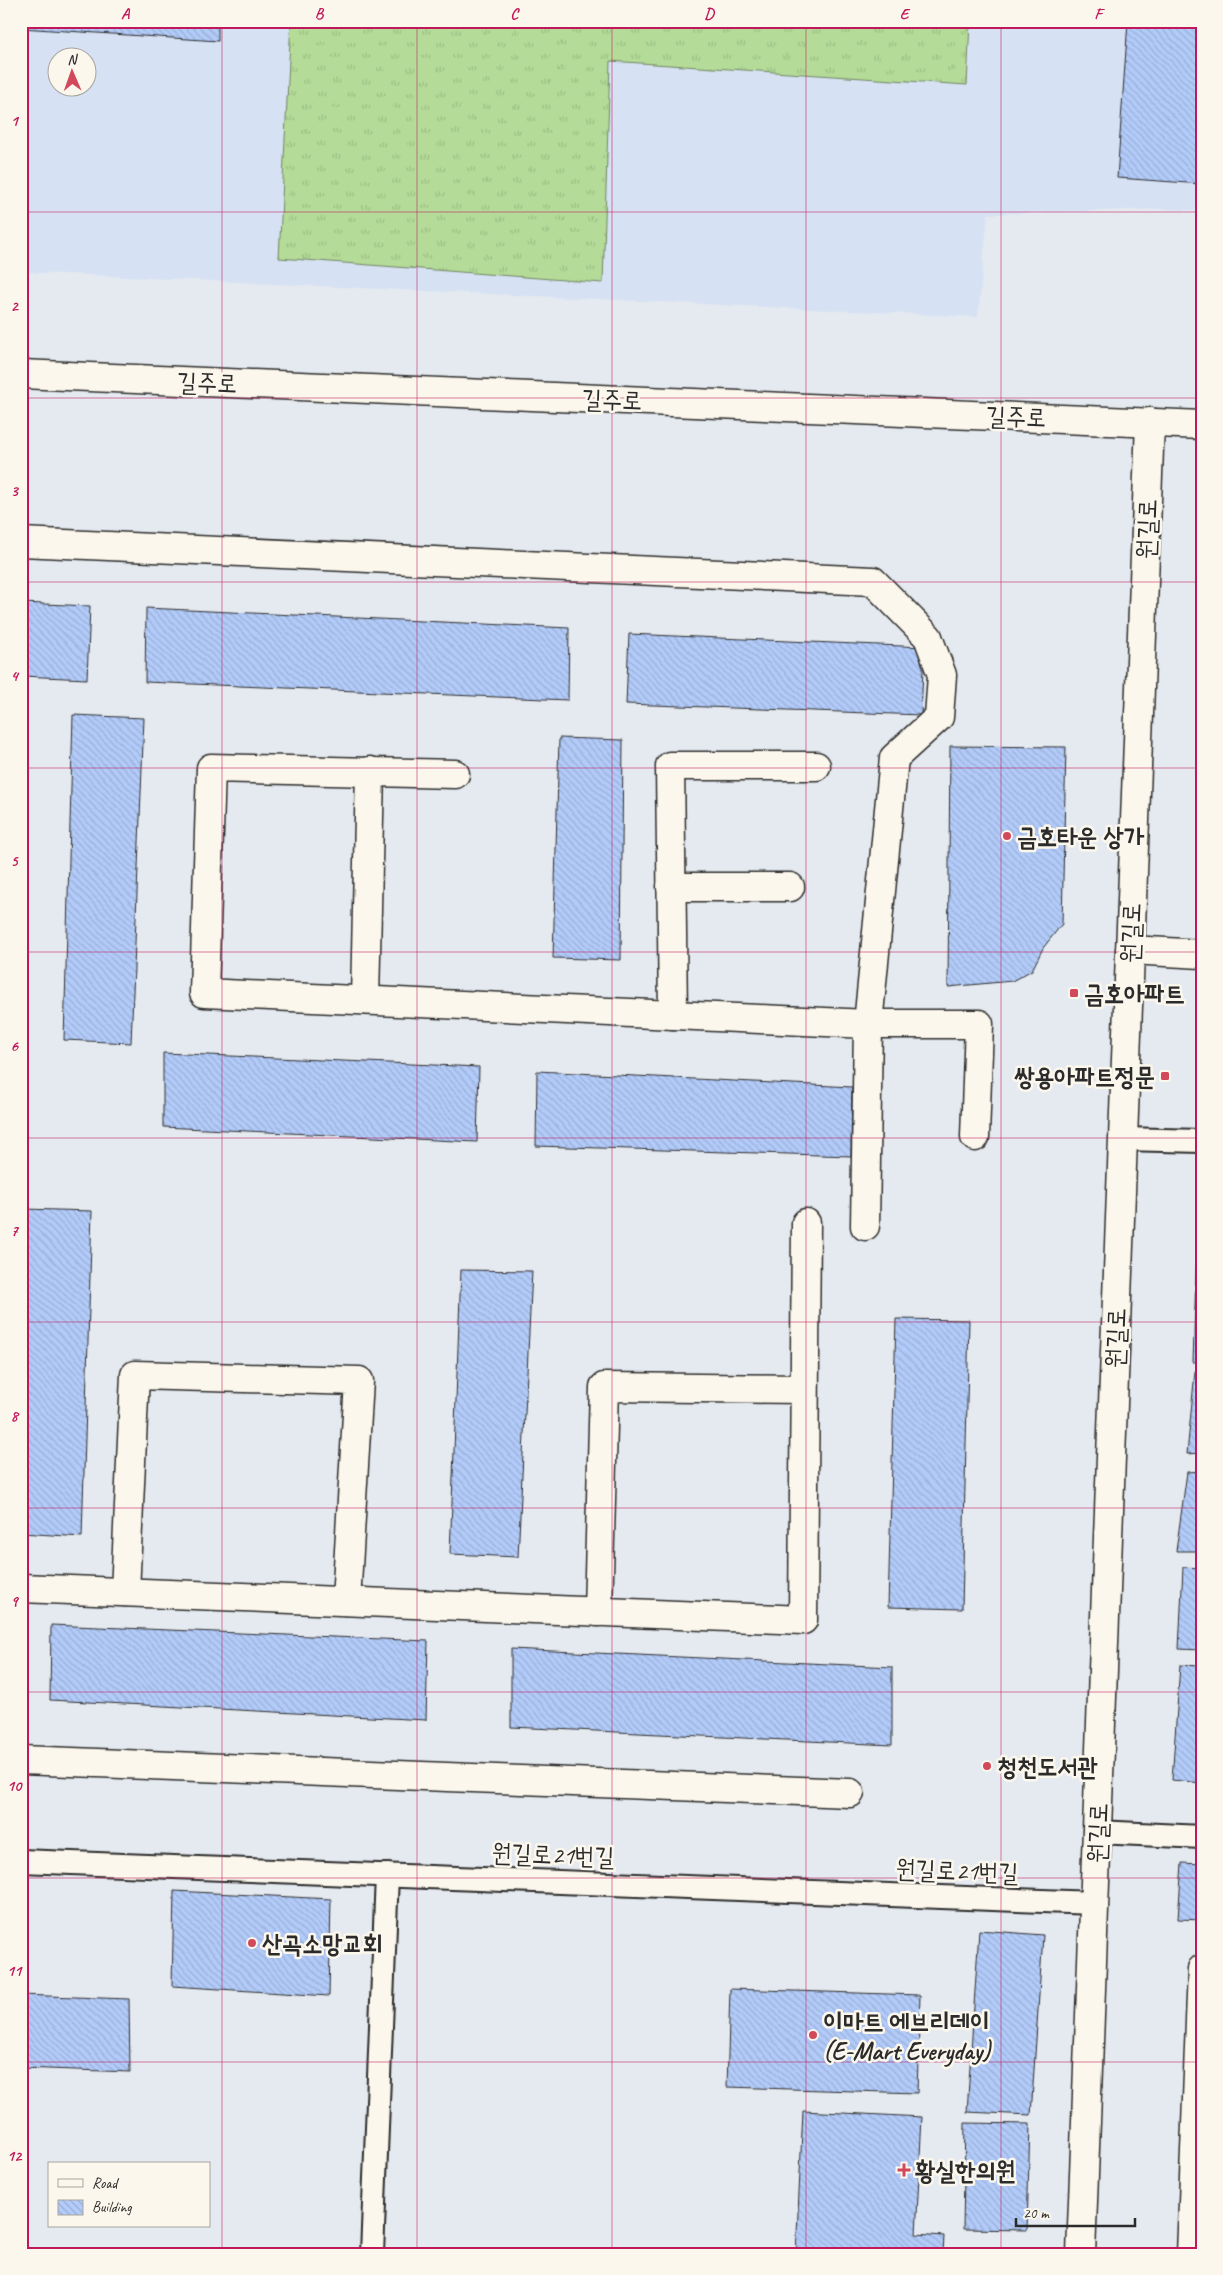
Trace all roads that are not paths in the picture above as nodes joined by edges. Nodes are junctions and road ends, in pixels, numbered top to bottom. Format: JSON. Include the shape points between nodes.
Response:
{"nodes":[{"id":1,"x":21,"y":374,"type":"edge"},
{"id":2,"x":1150,"y":422,"type":"junction"},
{"id":3,"x":1202,"y":425,"type":"edge"},
{"id":4,"x":21,"y":542,"type":"edge"},
{"id":5,"x":816,"y":766,"type":"dead end"},
{"id":6,"x":370,"y":771,"type":"junction"},
{"id":7,"x":455,"y":774,"type":"dead end"},
{"id":8,"x":671,"y":887,"type":"junction"},
{"id":9,"x":790,"y":887,"type":"dead end"},
{"id":10,"x":1130,"y":950,"type":"junction"},
{"id":11,"x":1202,"y":954,"type":"edge"},
{"id":12,"x":365,"y":1000,"type":"junction"},
{"id":13,"x":673,"y":1015,"type":"junction"},
{"id":14,"x":868,"y":1024,"type":"junction"},
{"id":15,"x":975,"y":1137,"type":"dead end"},
{"id":16,"x":1123,"y":1139,"type":"junction"},
{"id":17,"x":1202,"y":1141,"type":"edge"},
{"id":18,"x":806,"y":1223,"type":"dead end"},
{"id":19,"x":865,"y":1226,"type":"dead end"},
{"id":20,"x":804,"y":1389,"type":"junction"},
{"id":21,"x":21,"y":1588,"type":"edge"},
{"id":22,"x":125,"y":1592,"type":"junction"},
{"id":23,"x":346,"y":1601,"type":"junction"},
{"id":24,"x":598,"y":1612,"type":"junction"},
{"id":25,"x":21,"y":1760,"type":"edge"},
{"id":26,"x":850,"y":1793,"type":"dead end"},
{"id":27,"x":1097,"y":1832,"type":"junction"},
{"id":28,"x":1202,"y":1836,"type":"edge"},
{"id":29,"x":21,"y":1861,"type":"edge"},
{"id":30,"x":387,"y":1875,"type":"junction"},
{"id":31,"x":1094,"y":1903,"type":"junction"},
{"id":32,"x":1202,"y":1969,"type":"edge"},
{"id":33,"x":1199,"y":2100,"type":"edge"},
{"id":34,"x":1194,"y":2253,"type":"edge"},
{"id":35,"x":372,"y":2254,"type":"edge"},
{"id":36,"x":1081,"y":2254,"type":"edge"}],
"edges":[{"from":1,"to":2,"type":"street","name":"길주로"},
{"from":2,"to":3,"type":"street","name":"길주로"},
{"from":2,"to":10,"type":"street","name":"원길로"},
{"from":4,"to":14,"type":"street","via":[[873,581],[928,637],[942,674],[939,717],[894,758]]},
{"from":5,"to":8,"type":"street","via":[[670,766]]},
{"from":6,"to":7,"type":"street"},
{"from":6,"to":12,"type":"street"},
{"from":6,"to":12,"type":"street","via":[[210,768],[204,992]]},
{"from":8,"to":9,"type":"street"},
{"from":8,"to":13,"type":"street"},
{"from":10,"to":11,"type":"street"},
{"from":10,"to":16,"type":"street","name":"원길로"},
{"from":12,"to":13,"type":"street"},
{"from":13,"to":14,"type":"street"},
{"from":14,"to":15,"type":"street","via":[[979,1024]]},
{"from":14,"to":19,"type":"street"},
{"from":16,"to":17,"type":"lane"},
{"from":16,"to":27,"type":"street","name":"원길로"},
{"from":18,"to":20,"type":"street"},
{"from":20,"to":24,"type":"street","via":[[604,1387]]},
{"from":20,"to":24,"type":"street","via":[[803,1620]]},
{"from":21,"to":22,"type":"street"},
{"from":22,"to":23,"type":"street"},
{"from":22,"to":23,"type":"street","via":[[135,1375],[359,1381]]},
{"from":23,"to":24,"type":"street"},
{"from":25,"to":26,"type":"street"},
{"from":27,"to":28,"type":"lane"},
{"from":27,"to":31,"type":"street","name":"원길로"},
{"from":29,"to":30,"type":"lane","name":"원길로21번길"},
{"from":30,"to":31,"type":"lane","name":"원길로21번길"},
{"from":30,"to":35,"type":"lane"},
{"from":31,"to":36,"type":"street","name":"원길로"},
{"from":32,"to":33,"type":"street"},
{"from":33,"to":34,"type":"street"}]}
